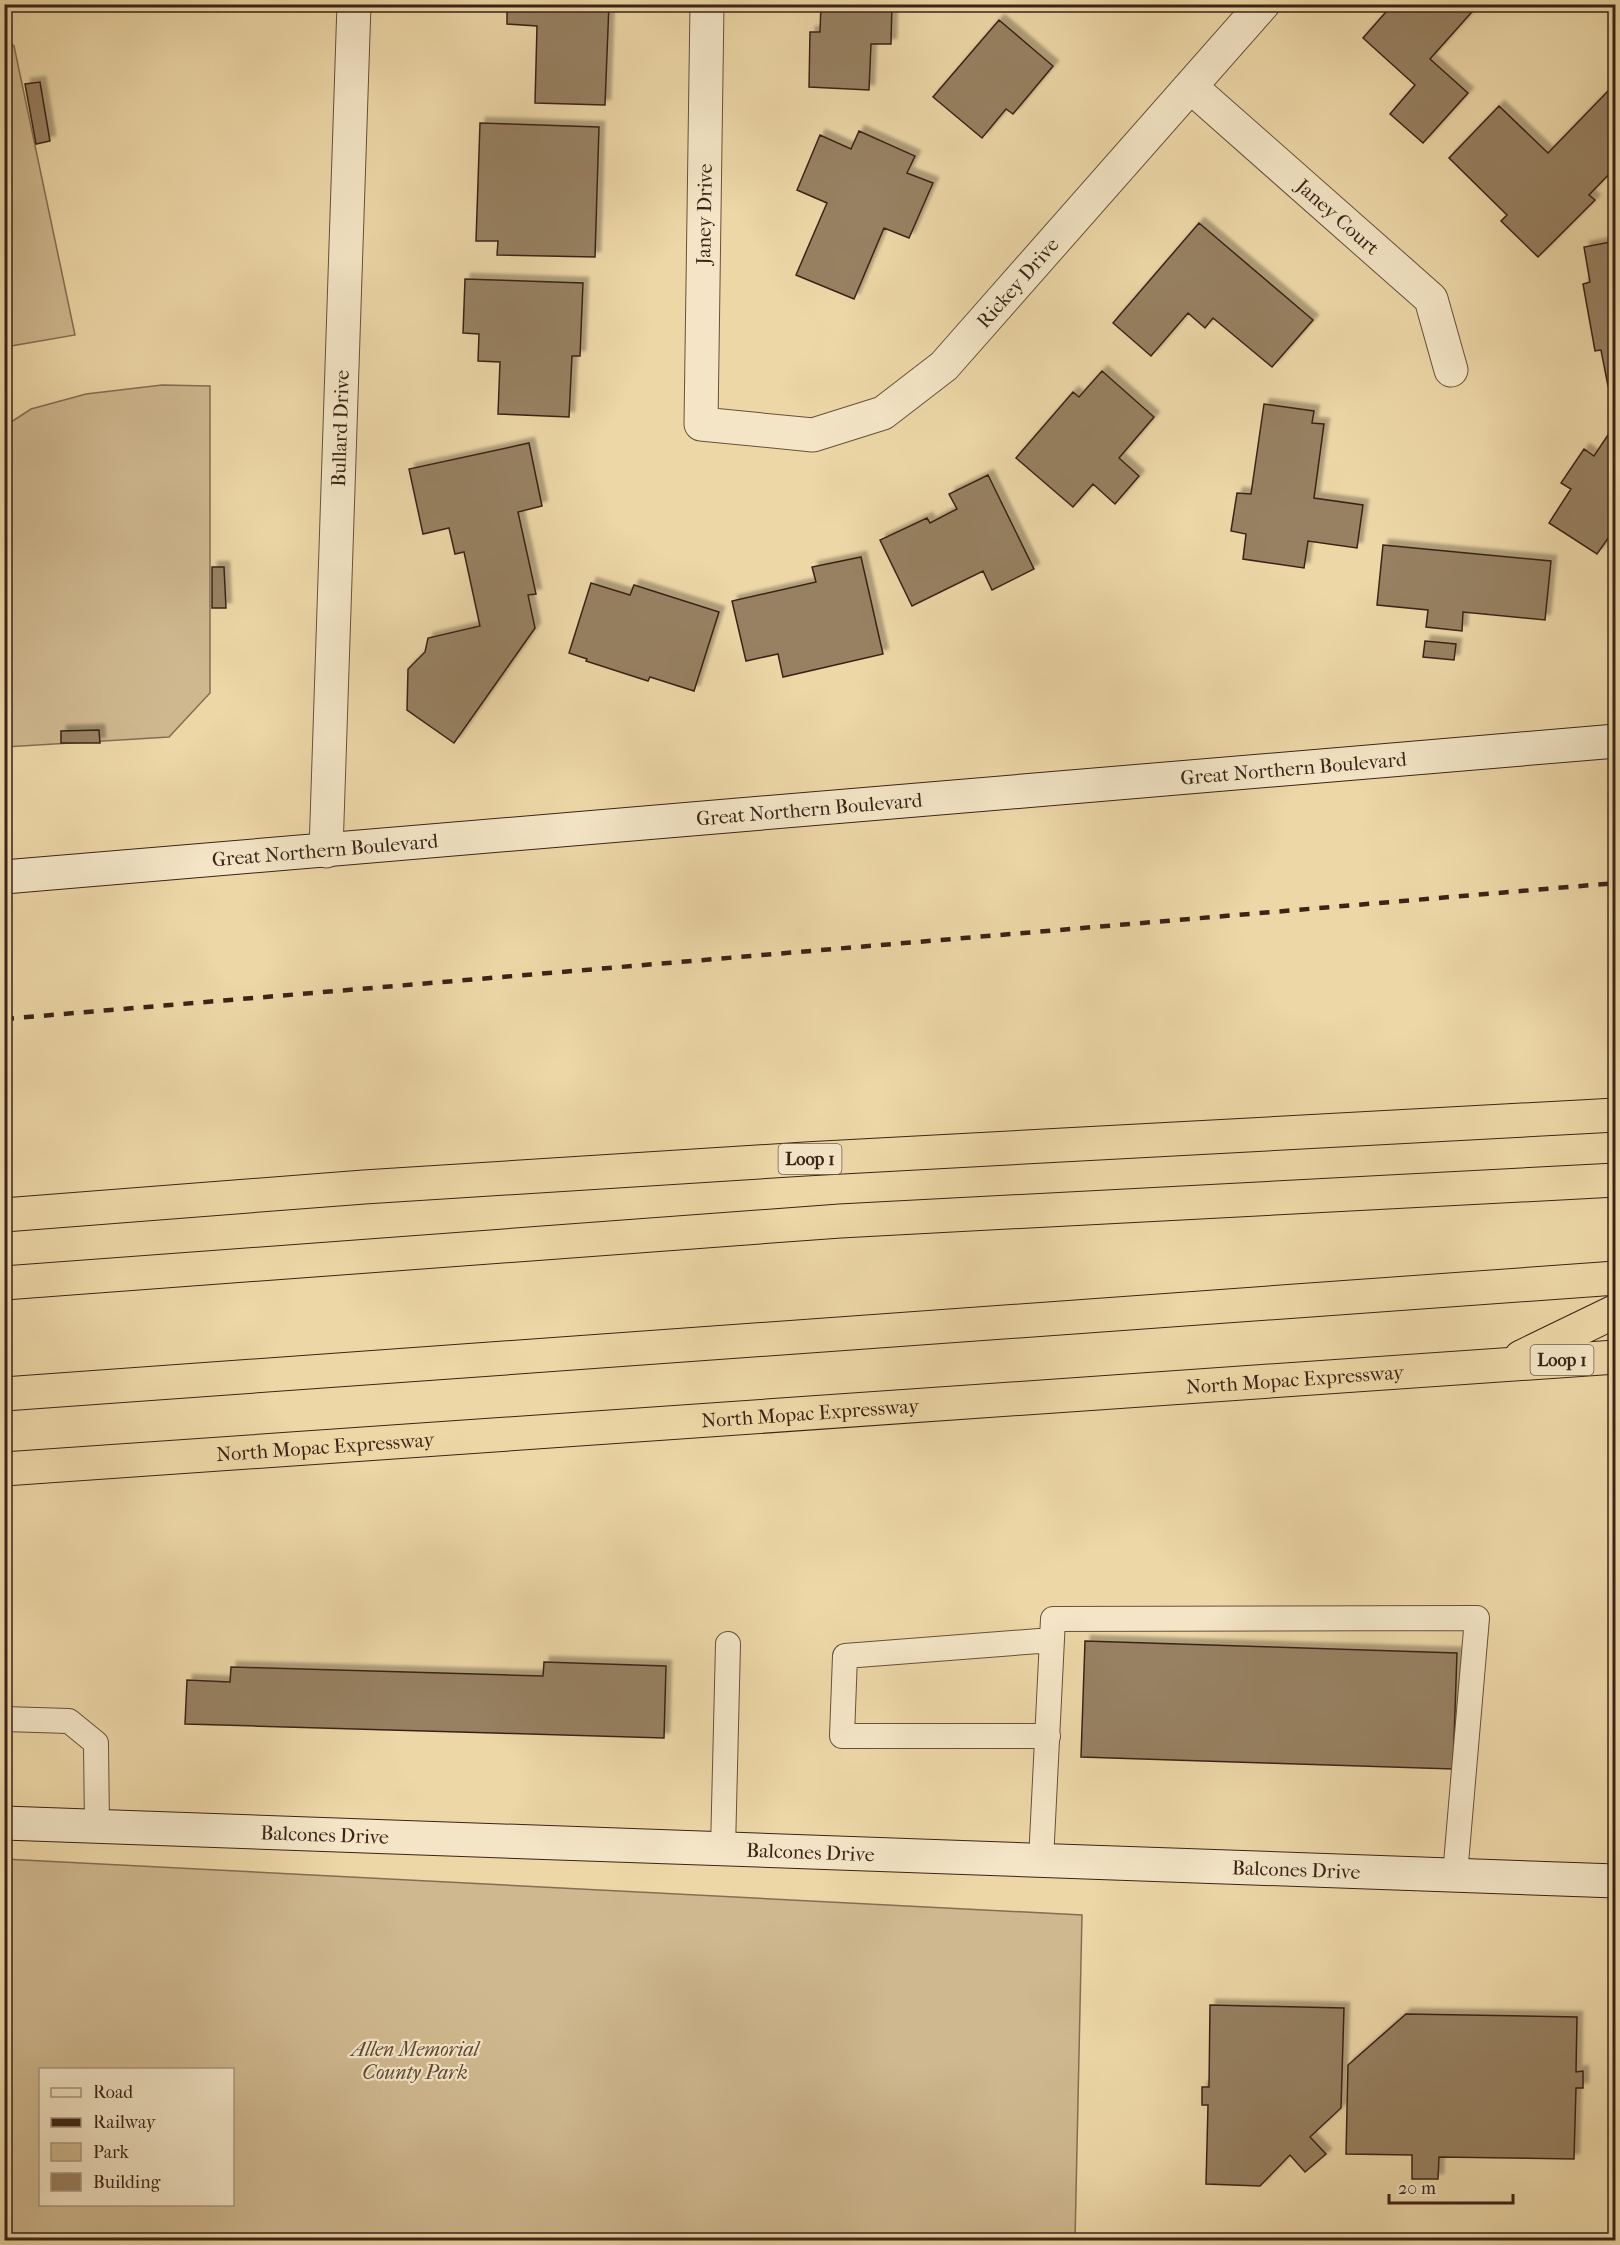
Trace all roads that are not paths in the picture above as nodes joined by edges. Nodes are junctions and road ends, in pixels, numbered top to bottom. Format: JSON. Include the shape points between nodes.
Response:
{"nodes":[{"id":1,"x":354,"y":4,"type":"edge"},
{"id":2,"x":707,"y":4,"type":"edge"},
{"id":3,"x":1263,"y":4,"type":"edge"},
{"id":4,"x":1191,"y":87,"type":"junction"},
{"id":5,"x":1451,"y":370,"type":"dead end"},
{"id":6,"x":701,"y":424,"type":"joint"},
{"id":7,"x":1616,"y":741,"type":"edge"},
{"id":8,"x":326,"y":852,"type":"junction"},
{"id":9,"x":4,"y":878,"type":"edge"},
{"id":10,"x":1616,"y":1115,"type":"edge"},
{"id":11,"x":1616,"y":1180,"type":"edge"},
{"id":12,"x":4,"y":1215,"type":"edge"},
{"id":13,"x":1616,"y":1278,"type":"edge"},
{"id":14,"x":4,"y":1283,"type":"edge"},
{"id":15,"x":1616,"y":1311,"type":"edge"},
{"id":16,"x":1616,"y":1357,"type":"edge"},
{"id":17,"x":1508,"y":1363,"type":"junction"},
{"id":18,"x":4,"y":1394,"type":"edge"},
{"id":19,"x":4,"y":1468,"type":"edge"},
{"id":20,"x":1052,"y":1640,"type":"junction"},
{"id":21,"x":728,"y":1644,"type":"dead end"},
{"id":22,"x":4,"y":1719,"type":"edge"},
{"id":23,"x":1048,"y":1736,"type":"junction"},
{"id":24,"x":4,"y":1823,"type":"edge"},
{"id":25,"x":97,"y":1827,"type":"junction"},
{"id":26,"x":723,"y":1849,"type":"junction"},
{"id":27,"x":1041,"y":1861,"type":"junction"},
{"id":28,"x":1455,"y":1875,"type":"junction"},
{"id":29,"x":1616,"y":1881,"type":"edge"}],
"edges":[{"from":1,"to":8,"type":"street","name":"Bullard Drive"},
{"from":2,"to":6,"type":"street","name":"Janey Drive"},
{"from":3,"to":4,"type":"street","name":"Rickey Drive"},
{"from":4,"to":5,"type":"street","name":"Janey Court","via":[[1431,299]]},
{"from":4,"to":6,"type":"street","name":"Rickey Drive","via":[[944,366],[883,412],[813,435]]},
{"from":7,"to":8,"type":"street","name":"Great Northern Boulevard"},
{"from":8,"to":9,"type":"street","name":"Great Northern Boulevard"},
{"from":10,"to":12,"type":"highway","number":"Loop 1","via":[[805,1159]]},
{"from":11,"to":14,"type":"highway","via":[[840,1221]]},
{"from":13,"to":18,"type":"highway"},
{"from":15,"to":17,"type":"highway"},
{"from":16,"to":17,"type":"highway","name":"North Mopac Expressway","number":"Loop 1"},
{"from":17,"to":19,"type":"highway","name":"North Mopac Expressway","number":"Loop 1"},
{"from":20,"to":23,"type":"lane"},
{"from":20,"to":23,"type":"lane","via":[[845,1656],[842,1736]]},
{"from":20,"to":28,"type":"lane","via":[[1053,1619],[1477,1618]]},
{"from":21,"to":26,"type":"lane"},
{"from":22,"to":25,"type":"lane","via":[[69,1721],[96,1743]]},
{"from":23,"to":27,"type":"lane"},
{"from":24,"to":25,"type":"street","name":"Balcones Drive"},
{"from":25,"to":26,"type":"street","name":"Balcones Drive"},
{"from":26,"to":27,"type":"street","name":"Balcones Drive"},
{"from":27,"to":28,"type":"street","name":"Balcones Drive"},
{"from":28,"to":29,"type":"street","name":"Balcones Drive"}]}
